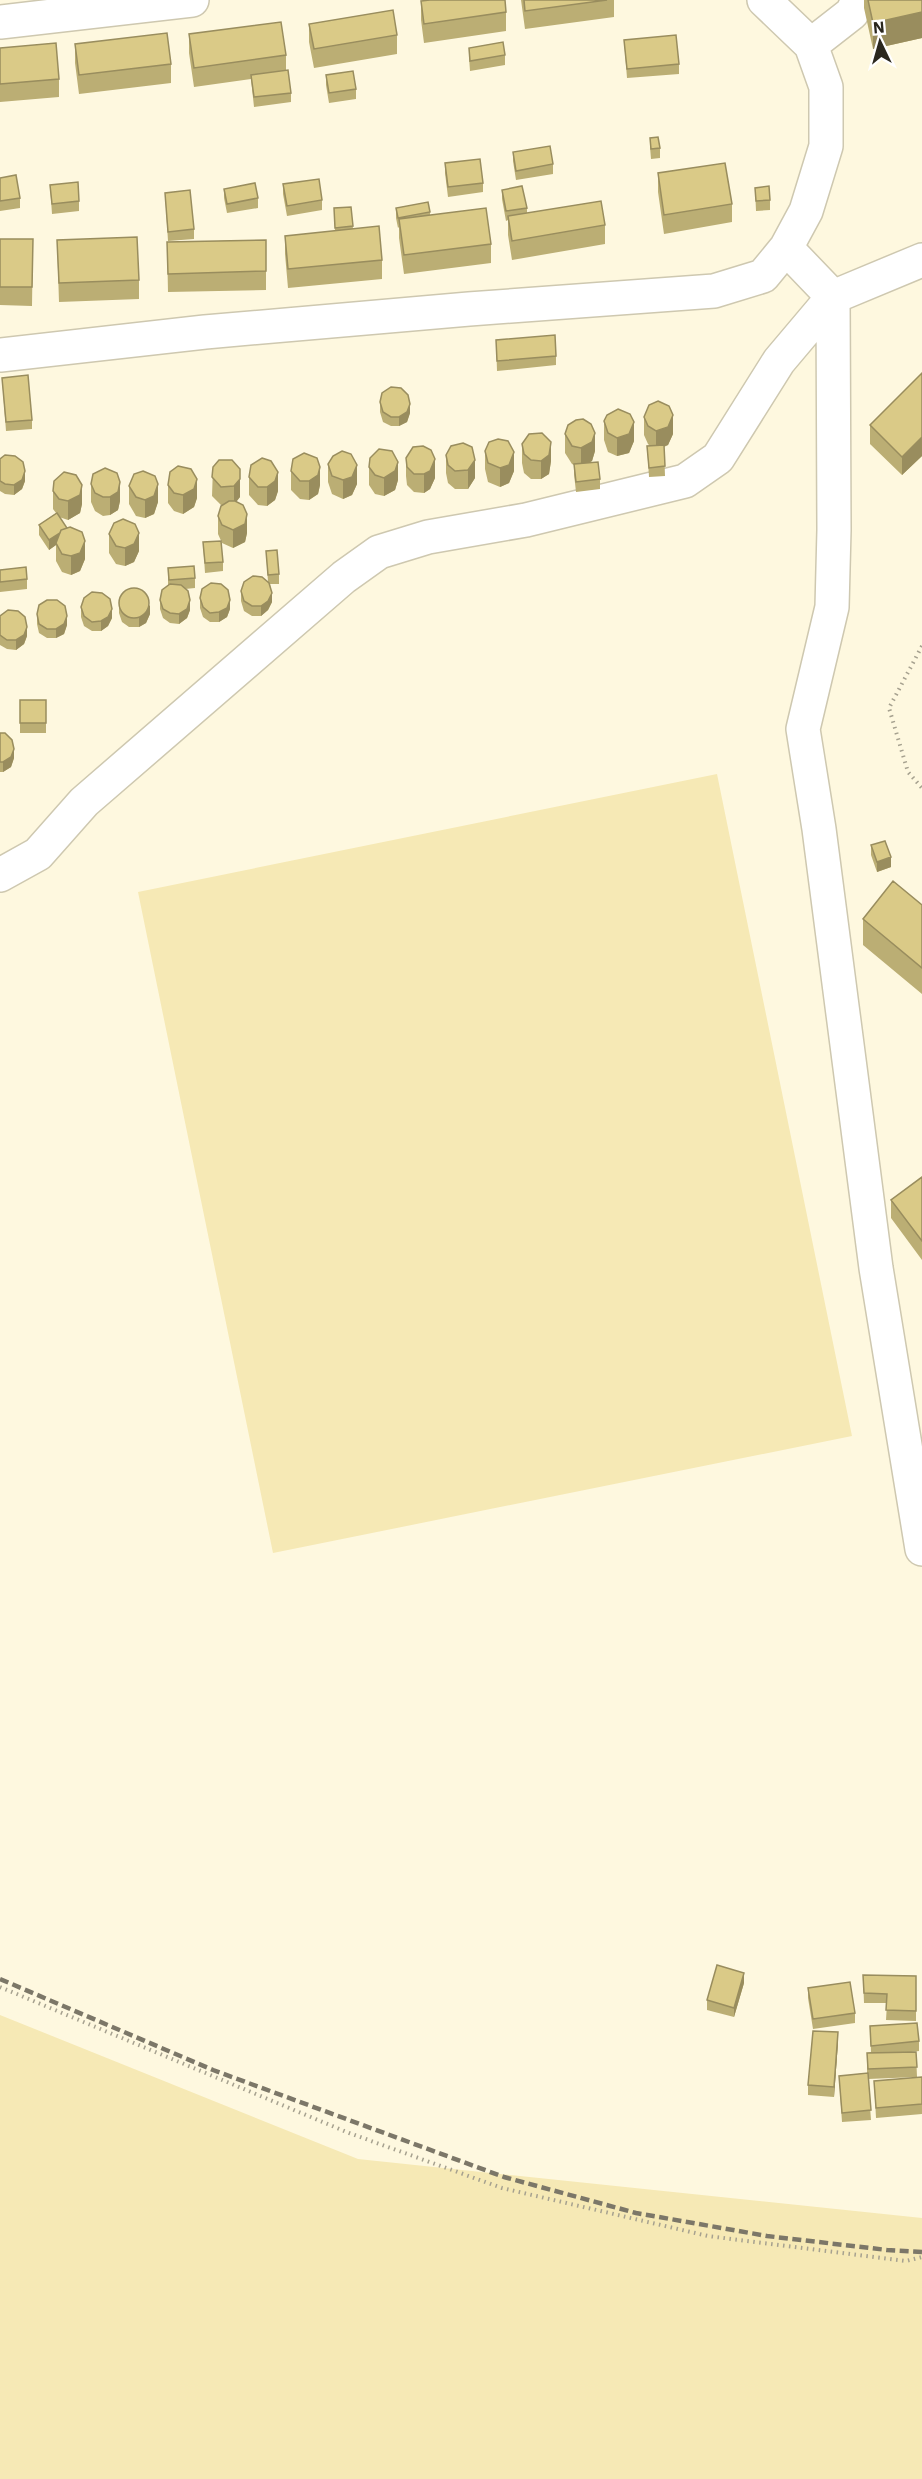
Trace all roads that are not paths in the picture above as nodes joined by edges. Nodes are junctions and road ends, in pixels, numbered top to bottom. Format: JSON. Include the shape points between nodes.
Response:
{"nodes":[{"id":1,"x":192,"y":0,"type":"edge"},
{"id":2,"x":764,"y":0,"type":"edge"},
{"id":3,"x":858,"y":0,"type":"edge"},
{"id":4,"x":0,"y":22,"type":"edge"},
{"id":5,"x":811,"y":45,"type":"junction"},
{"id":6,"x":786,"y":248,"type":"junction"},
{"id":7,"x":922,"y":260,"type":"edge"},
{"id":8,"x":833,"y":297,"type":"junction"},
{"id":9,"x":0,"y":355,"type":"edge"},
{"id":10,"x":0,"y":875,"type":"edge"},
{"id":11,"x":922,"y":1549,"type":"edge"}],
"edges":[{"from":1,"to":4,"type":"street"},
{"from":2,"to":5,"type":"street"},
{"from":3,"to":5,"type":"street","via":[[852,13]]},
{"from":5,"to":6,"type":"street","via":[[826,87],[825,146],[807,211]]},
{"from":6,"to":8,"type":"street"},
{"from":6,"to":9,"type":"street","via":[[763,276],[714,291],[217,331]]},
{"from":7,"to":8,"type":"street"},
{"from":8,"to":10,"type":"street","via":[[779,360],[718,458],[685,481],[526,520],[428,537],[380,552],[344,577],[84,802],[38,854]]},
{"from":8,"to":11,"type":"street","via":[[832,607],[803,729],[876,1268]]}]}
